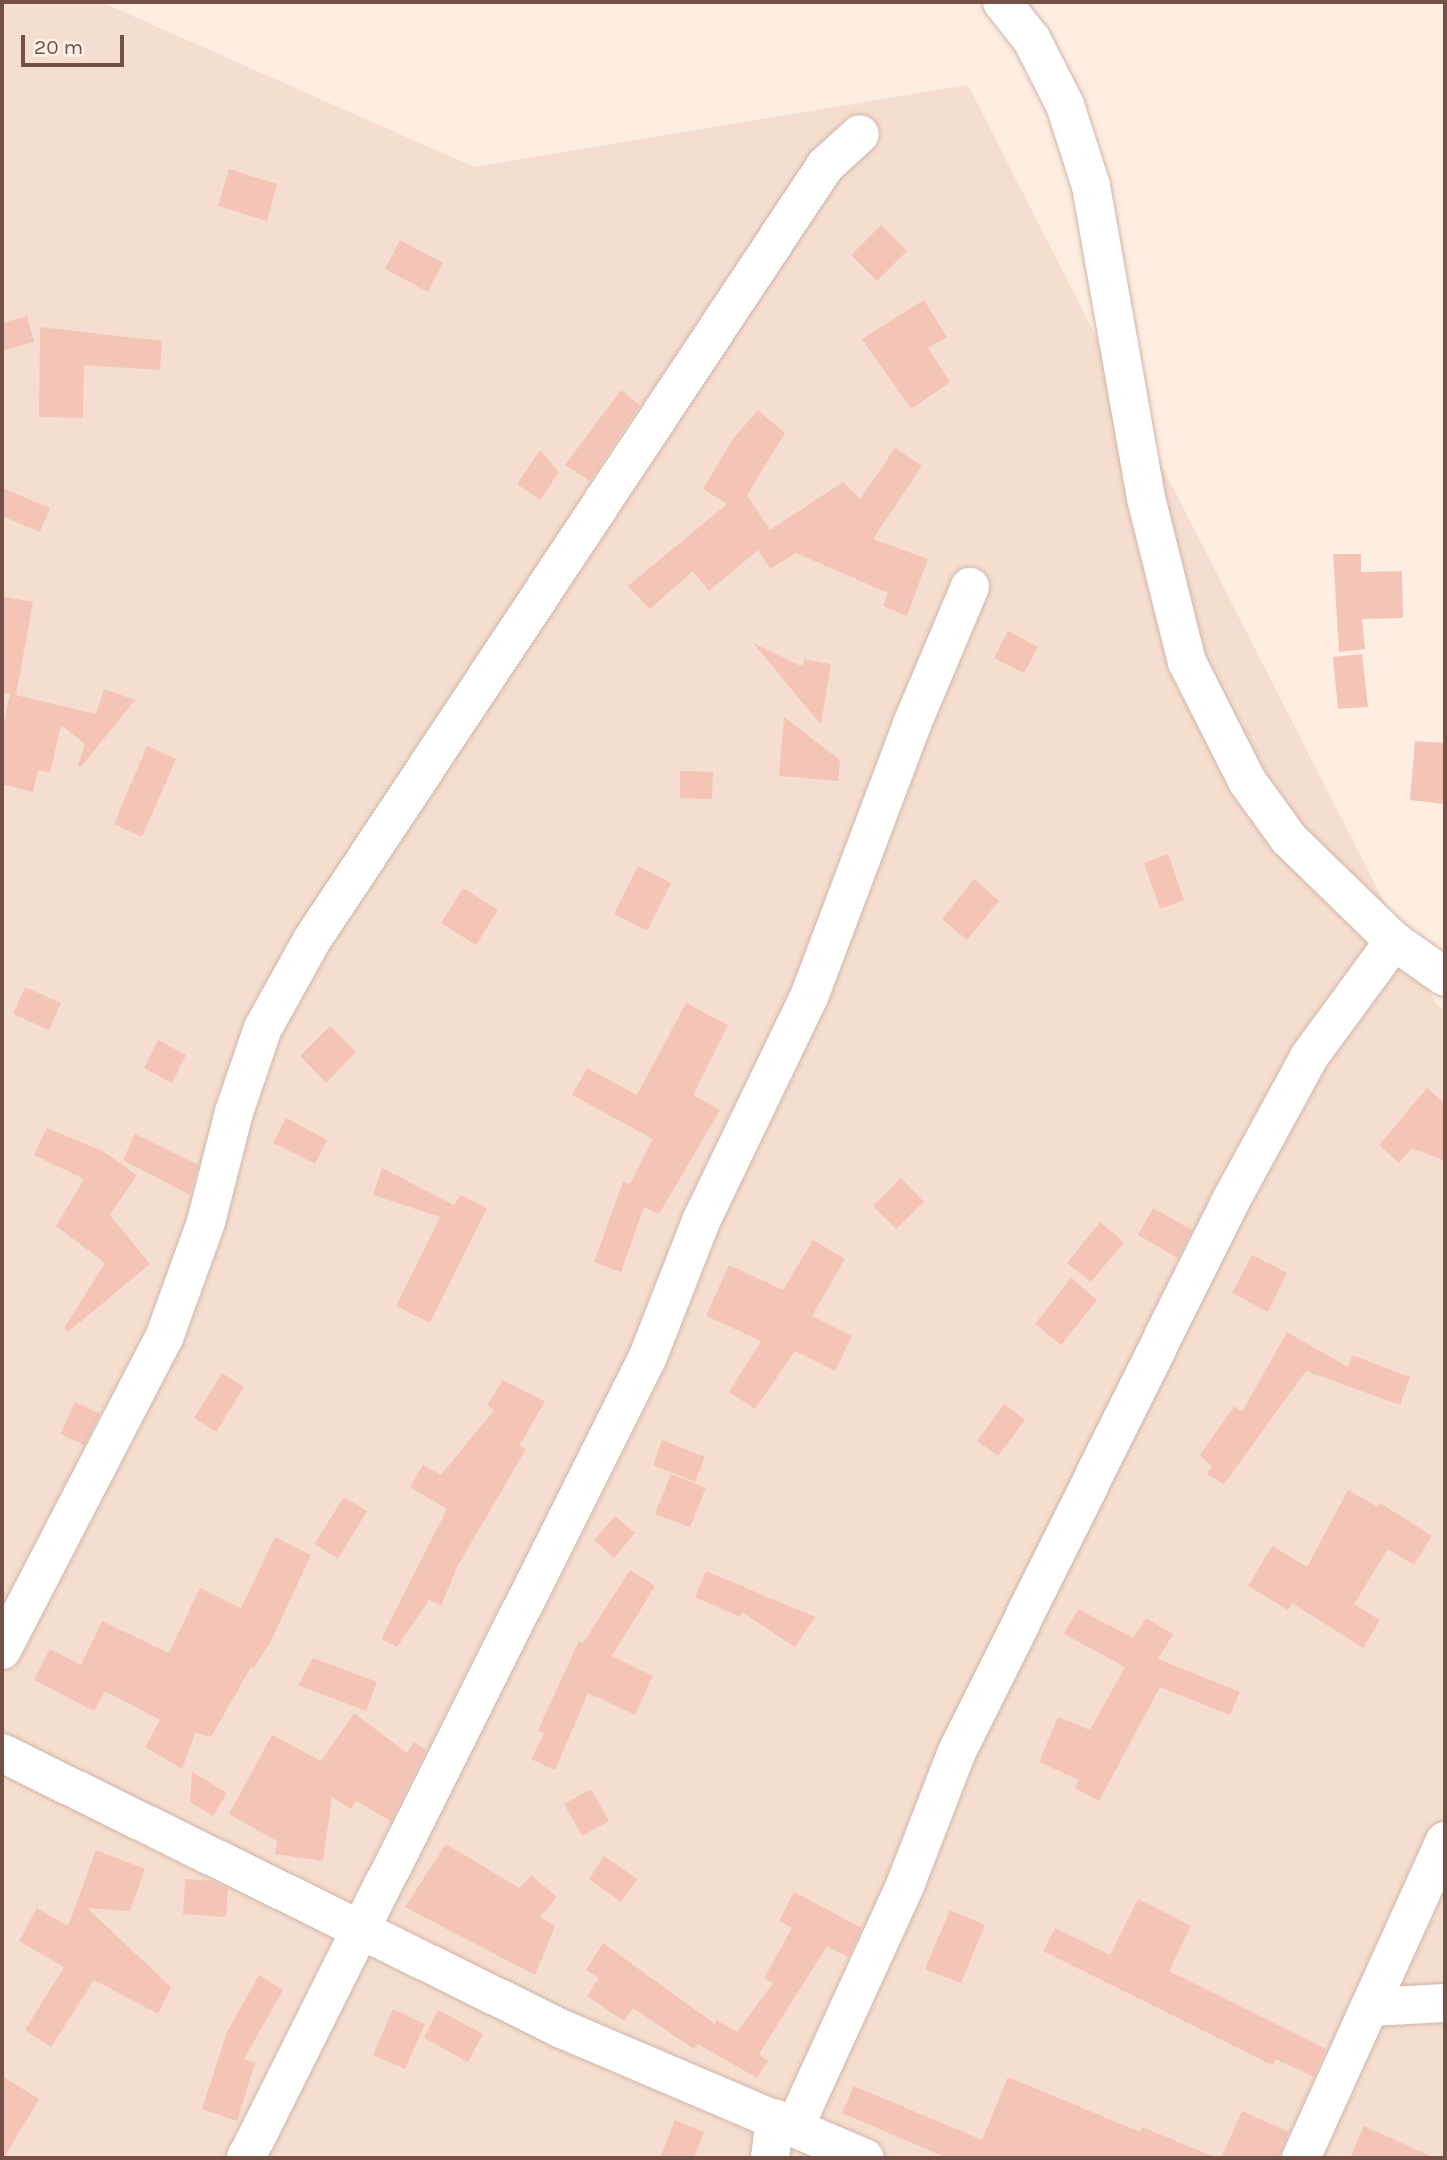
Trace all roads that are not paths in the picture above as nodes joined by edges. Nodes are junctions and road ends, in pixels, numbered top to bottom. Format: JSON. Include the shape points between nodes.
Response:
{"nodes":[{"id":1,"x":1002,"y":2,"type":"edge"},
{"id":2,"x":860,"y":134,"type":"dead end"},
{"id":3,"x":970,"y":587,"type":"dead end"},
{"id":4,"x":1394,"y":940,"type":"junction"},
{"id":5,"x":1445,"y":977,"type":"edge"},
{"id":6,"x":2,"y":1650,"type":"edge"},
{"id":7,"x":2,"y":1753,"type":"edge"},
{"id":8,"x":1445,"y":1841,"type":"edge"},
{"id":9,"x":360,"y":1930,"type":"junction"},
{"id":10,"x":1445,"y":2003,"type":"edge"},
{"id":11,"x":1371,"y":2007,"type":"junction"},
{"id":12,"x":785,"y":2122,"type":"junction"},
{"id":13,"x":246,"y":2158,"type":"edge"},
{"id":14,"x":770,"y":2158,"type":"edge"},
{"id":15,"x":865,"y":2158,"type":"edge"},
{"id":16,"x":1301,"y":2158,"type":"edge"}],
"edges":[{"from":1,"to":4,"type":"street","via":[[1032,40],[1065,105],[1091,186],[1146,498],[1187,662],[1247,781],[1289,839]]},
{"from":2,"to":6,"type":"street","via":[[825,166],[312,940],[263,1028],[234,1112],[206,1222],[164,1338]]},
{"from":3,"to":9,"type":"street","via":[[912,724],[809,997],[701,1221],[647,1359]]},
{"from":4,"to":5,"type":"street"},
{"from":4,"to":12,"type":"street","via":[[1309,1057],[1230,1204],[956,1754],[906,1884]]},
{"from":7,"to":9,"type":"street"},
{"from":8,"to":11,"type":"street"},
{"from":9,"to":12,"type":"street","via":[[562,2029]]},
{"from":9,"to":13,"type":"street"},
{"from":10,"to":11,"type":"street"},
{"from":11,"to":16,"type":"street","via":[[1346,2052]]},
{"from":12,"to":14,"type":"street"},
{"from":12,"to":15,"type":"street"}]}
